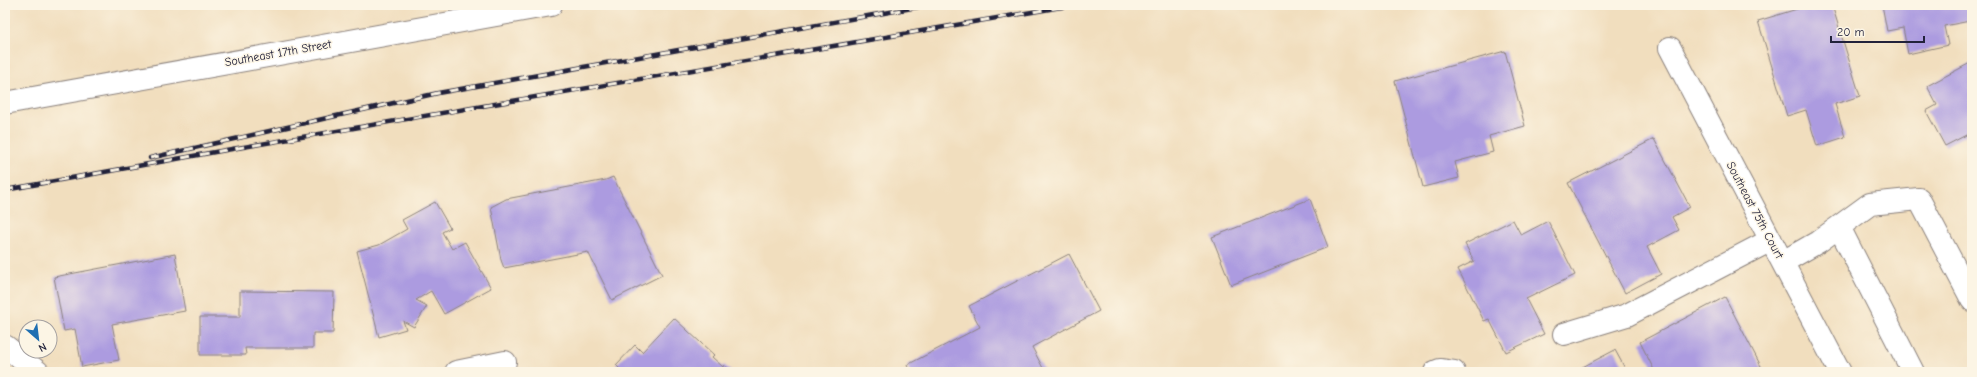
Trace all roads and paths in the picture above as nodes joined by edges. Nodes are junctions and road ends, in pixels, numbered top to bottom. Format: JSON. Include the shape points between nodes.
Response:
{"nodes":[{"id":1,"x":551,"y":5,"type":"edge"},
{"id":2,"x":1670,"y":48,"type":"dead end"},
{"id":3,"x":5,"y":103,"type":"edge"},
{"id":4,"x":1839,"y":227,"type":"junction"},
{"id":5,"x":1771,"y":240,"type":"junction"},
{"id":6,"x":1783,"y":262,"type":"junction"},
{"id":7,"x":1972,"y":300,"type":"edge"},
{"id":8,"x":1564,"y":334,"type":"dead end"},
{"id":9,"x":5,"y":346,"type":"edge"},
{"id":10,"x":1833,"y":369,"type":"edge"},
{"id":11,"x":38,"y":372,"type":"edge"},
{"id":12,"x":456,"y":372,"type":"edge"},
{"id":13,"x":496,"y":372,"type":"edge"},
{"id":14,"x":1435,"y":372,"type":"edge"},
{"id":15,"x":1454,"y":372,"type":"edge"},
{"id":16,"x":1913,"y":372,"type":"edge"}],
"edges":[{"from":1,"to":3,"type":"street","name":"Southeast 17th Street"},
{"from":2,"to":5,"type":"street","name":"Southeast 75th Court"},
{"from":4,"to":6,"type":"street"},
{"from":4,"to":7,"type":"street","via":[[1870,204],[1918,199]]},
{"from":4,"to":16,"type":"street"},
{"from":5,"to":6,"type":"street","name":"Southeast 75th Court"},
{"from":5,"to":8,"type":"street","via":[[1627,315]]},
{"from":6,"to":10,"type":"street","name":"Southeast 75th Court"},
{"from":9,"to":11,"type":"street"},
{"from":12,"to":13,"type":"street","via":[[505,362]]},
{"from":14,"to":15,"type":"street"}]}
